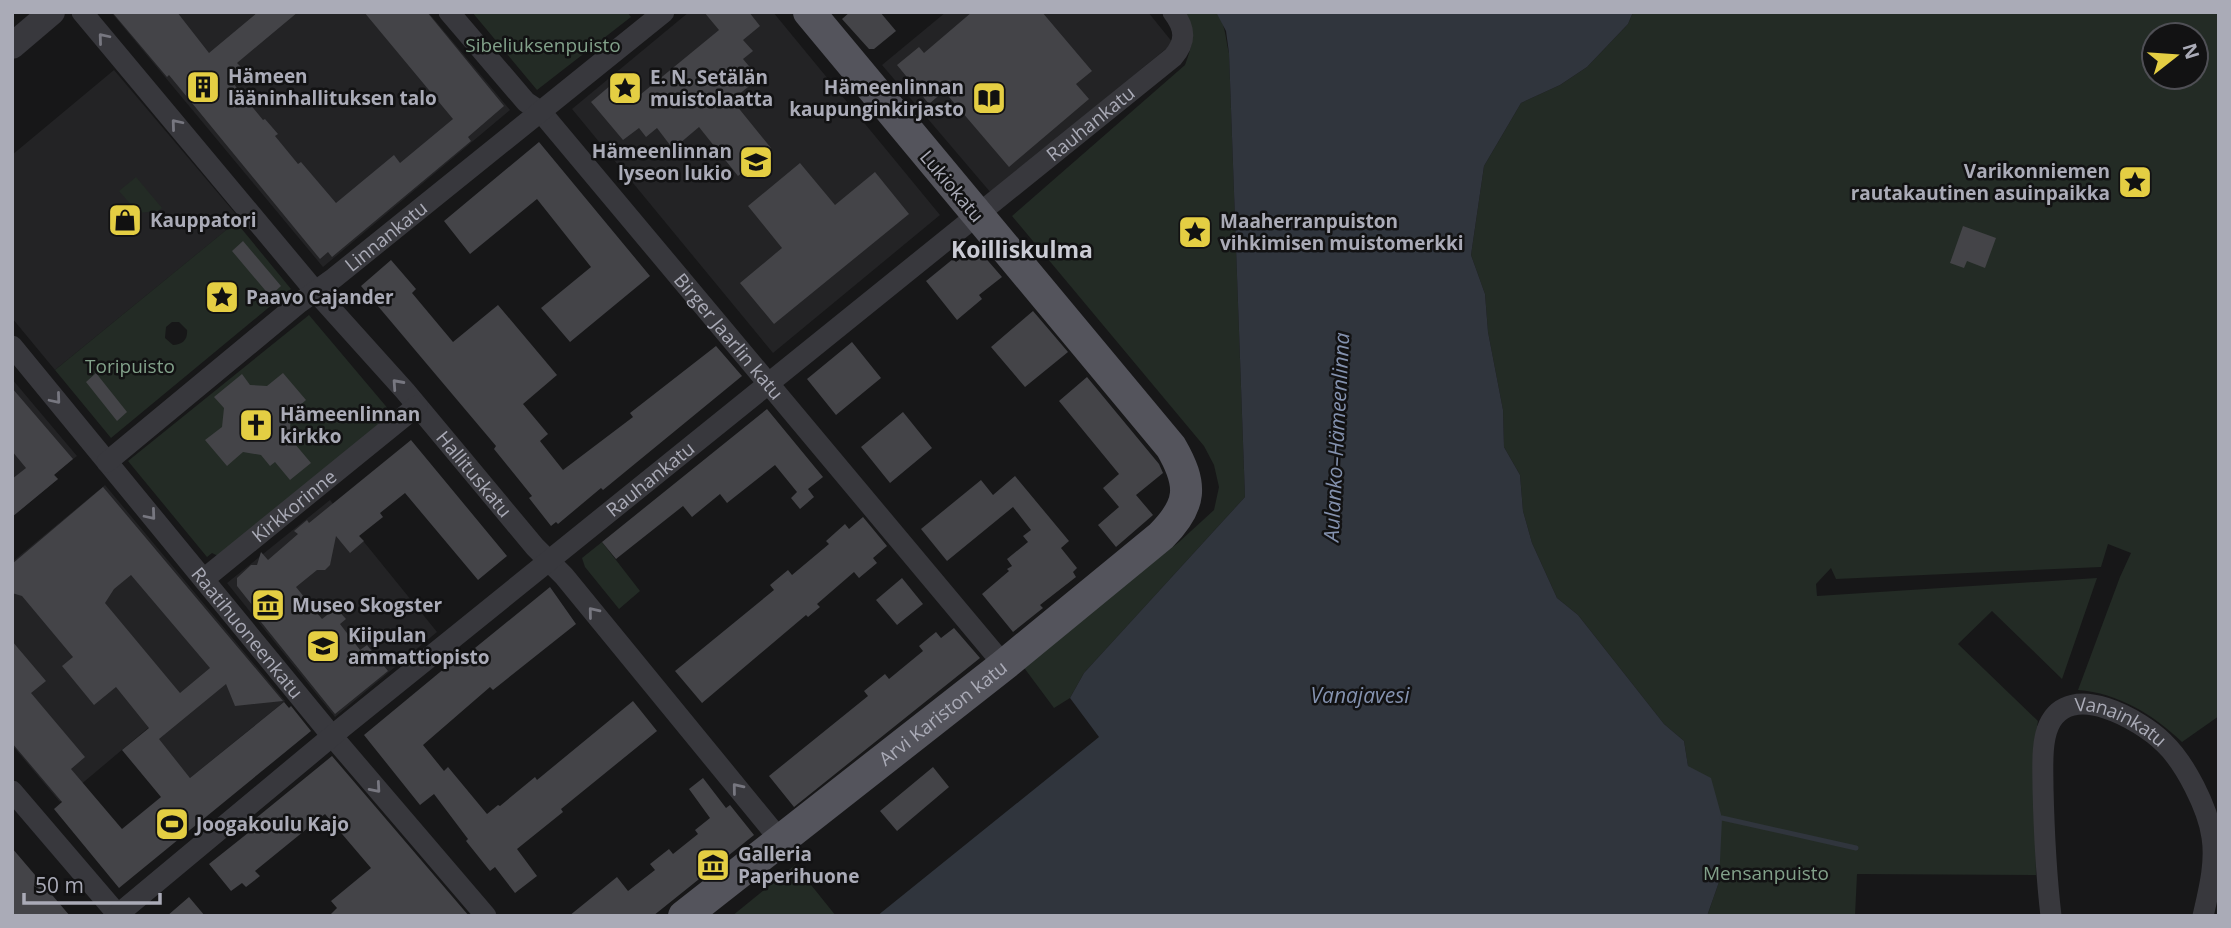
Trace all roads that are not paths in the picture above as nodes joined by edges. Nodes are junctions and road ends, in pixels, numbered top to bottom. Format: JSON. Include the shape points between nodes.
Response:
{"nodes":[{"id":1,"x":52,"y":12,"type":"edge"},
{"id":2,"x":82,"y":12,"type":"edge"},
{"id":3,"x":449,"y":12,"type":"edge"},
{"id":4,"x":664,"y":12,"type":"edge"},
{"id":5,"x":808,"y":12,"type":"edge"},
{"id":6,"x":1173,"y":12,"type":"edge"},
{"id":7,"x":12,"y":46,"type":"edge"},
{"id":8,"x":541,"y":112,"type":"junction"},
{"id":9,"x":977,"y":217,"type":"junction"},
{"id":10,"x":315,"y":291,"type":"junction"},
{"id":11,"x":12,"y":346,"type":"edge"},
{"id":12,"x":770,"y":383,"type":"junction"},
{"id":13,"x":417,"y":406,"type":"junction"},
{"id":14,"x":107,"y":462,"type":"junction"},
{"id":15,"x":1187,"y":495,"type":"joint"},
{"id":16,"x":549,"y":561,"type":"junction"},
{"id":17,"x":204,"y":579,"type":"junction"},
{"id":18,"x":1004,"y":664,"type":"junction"},
{"id":19,"x":332,"y":736,"type":"junction"},
{"id":20,"x":12,"y":791,"type":"edge"},
{"id":21,"x":781,"y":841,"type":"junction"},
{"id":22,"x":118,"y":915,"type":"edge"},
{"id":23,"x":486,"y":916,"type":"edge"},
{"id":24,"x":684,"y":916,"type":"edge"},
{"id":25,"x":2051,"y":916,"type":"edge"},
{"id":26,"x":2203,"y":916,"type":"edge"}],
"edges":[{"from":1,"to":7,"type":"street"},
{"from":10,"to":2,"type":"street","name":"Hallituskatu","one_way":true},
{"from":3,"to":8,"type":"street","name":"Birger Jaarlin katu","via":[[526,102]]},
{"from":4,"to":8,"type":"street","name":"Linnankatu"},
{"from":5,"to":9,"type":"main road","name":"Lukiokatu"},
{"from":6,"to":9,"type":"street","name":"Rauhankatu","via":[[1184,31],[1182,46],[1173,57]]},
{"from":8,"to":10,"type":"street","name":"Linnankatu"},
{"from":8,"to":12,"type":"street","name":"Birger Jaarlin katu"},
{"from":9,"to":12,"type":"street","name":"Rauhankatu"},
{"from":9,"to":15,"type":"main road","name":"Lukiokatu","via":[[1171,447],[1182,467]]},
{"from":13,"to":10,"type":"street","name":"Hallituskatu","one_way":true},
{"from":10,"to":14,"type":"street","name":"Linnankatu"},
{"from":11,"to":14,"type":"street","name":"Raatihuoneenkatu","one_way":true},
{"from":12,"to":16,"type":"street","name":"Rauhankatu"},
{"from":12,"to":18,"type":"street","name":"Birger Jaarlin katu"},
{"from":13,"to":16,"type":"street","name":"Hallituskatu"},
{"from":13,"to":17,"type":"street","name":"Kirkkorinne"},
{"from":14,"to":17,"type":"street","name":"Raatihuoneenkatu","one_way":true},
{"from":15,"to":18,"type":"main road","name":"Arvi Kariston katu","via":[[1174,523],[1161,536]]},
{"from":16,"to":19,"type":"street","name":"Rauhankatu"},
{"from":21,"to":16,"type":"street","name":"Hallituskatu","one_way":true},
{"from":17,"to":19,"type":"street","name":"Raatihuoneenkatu"},
{"from":18,"to":21,"type":"main road","name":"Arvi Kariston katu"},
{"from":19,"to":22,"type":"street","name":"Rauhankatu"},
{"from":19,"to":23,"type":"street","name":"Raatihuoneenkatu","one_way":true},
{"from":20,"to":22,"type":"street"},
{"from":21,"to":24,"type":"main road","name":"Arvi Kariston katu"},
{"from":25,"to":26,"type":"street","name":"Vanainkatu","via":[[2044,848],[2046,736],[2056,714],[2093,704],[2141,724],[2165,743],[2189,777],[2212,836],[2213,867]]}]}
